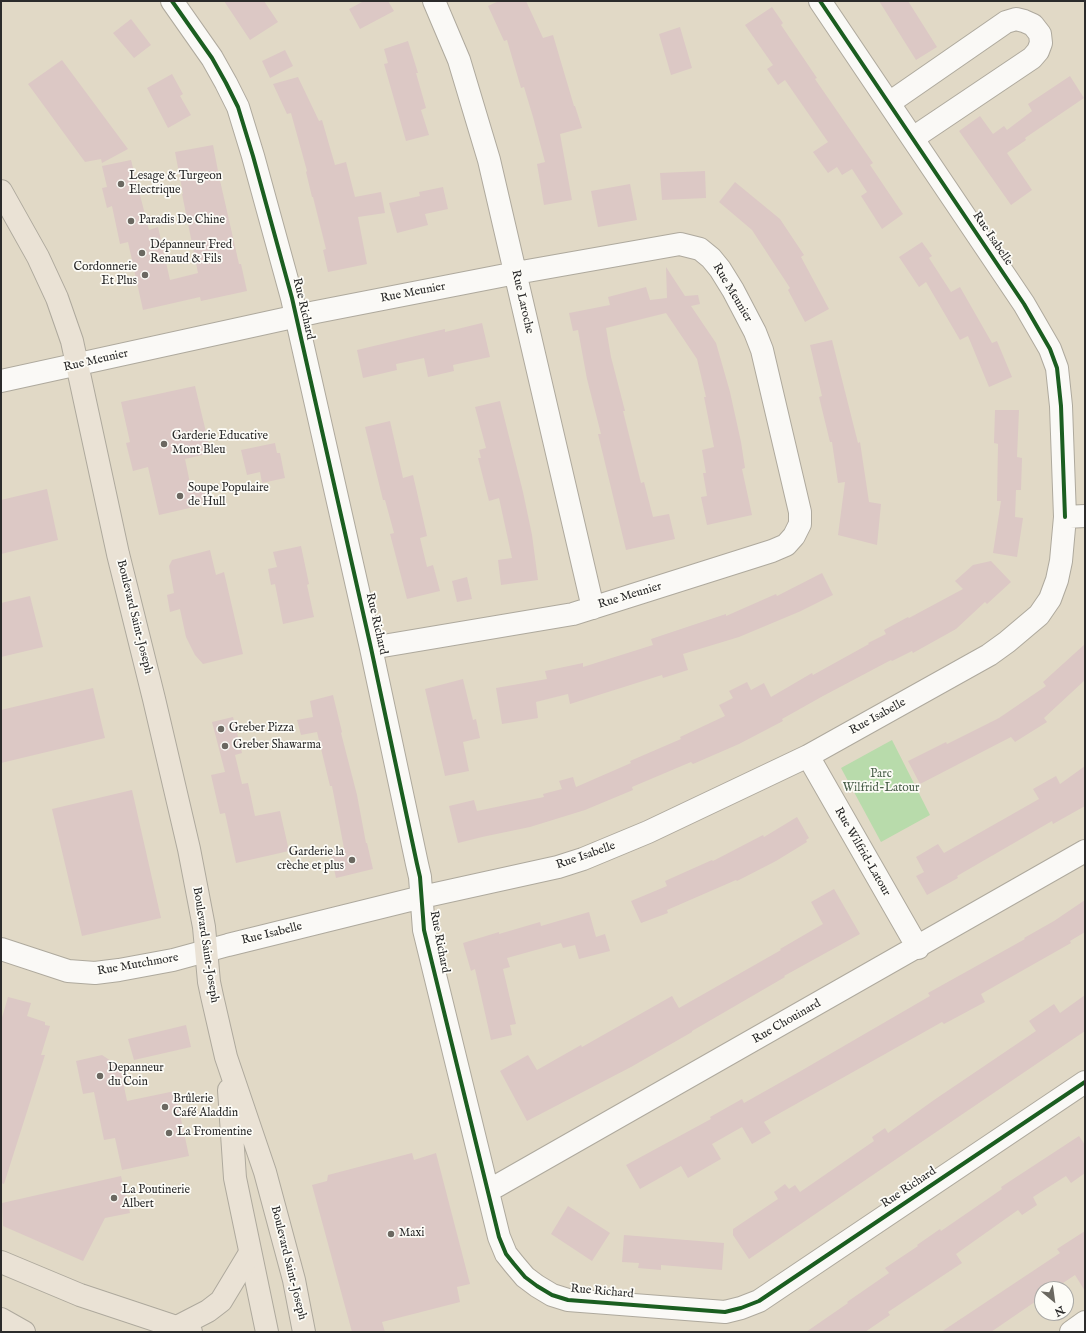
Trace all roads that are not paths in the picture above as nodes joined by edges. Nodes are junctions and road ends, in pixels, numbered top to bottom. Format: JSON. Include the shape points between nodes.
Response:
{"nodes":[{"id":1,"x":172,"y":1,"type":"edge"},
{"id":2,"x":434,"y":1,"type":"edge"},
{"id":3,"x":820,"y":1,"type":"edge"},
{"id":4,"x":889,"y":103,"type":"junction"},
{"id":5,"x":913,"y":138,"type":"junction"},
{"id":6,"x":1,"y":191,"type":"edge"},
{"id":7,"x":516,"y":273,"type":"junction"},
{"id":8,"x":296,"y":317,"type":"junction"},
{"id":9,"x":77,"y":365,"type":"junction"},
{"id":10,"x":1,"y":381,"type":"edge"},
{"id":11,"x":1075,"y":517,"type":"edge"},
{"id":12,"x":593,"y":608,"type":"junction"},
{"id":13,"x":371,"y":648,"type":"junction"},
{"id":14,"x":808,"y":756,"type":"junction"},
{"id":15,"x":1085,"y":851,"type":"edge"},
{"id":16,"x":422,"y":897,"type":"junction"},
{"id":17,"x":918,"y":948,"type":"junction"},
{"id":18,"x":1,"y":949,"type":"edge"},
{"id":19,"x":206,"y":951,"type":"junction"},
{"id":20,"x":226,"y":1056,"type":"junction"},
{"id":21,"x":1085,"y":1082,"type":"edge"},
{"id":22,"x":488,"y":1192,"type":"junction"},
{"id":23,"x":250,"y":1253,"type":"junction"},
{"id":24,"x":1,"y":1262,"type":"edge"},
{"id":25,"x":1,"y":1319,"type":"edge"},
{"id":26,"x":1085,"y":1322,"type":"edge"},
{"id":27,"x":184,"y":1330,"type":"edge"},
{"id":28,"x":24,"y":1332,"type":"edge"},
{"id":29,"x":267,"y":1332,"type":"edge"},
{"id":30,"x":304,"y":1332,"type":"edge"},
{"id":31,"x":1071,"y":1332,"type":"edge"}],
"edges":[{"from":1,"to":8,"type":"street","name":"Rue Richard","via":[[212,58],[238,107]]},
{"from":2,"to":7,"type":"street","name":"Rue Laroche","via":[[459,60],[479,125]]},
{"from":3,"to":4,"type":"street","name":"Rue Isabelle"},
{"from":4,"to":5,"type":"street","name":"Rue Isabelle"},
{"from":4,"to":5,"type":"street","via":[[1006,22],[1016,19],[1024,21],[1033,25],[1040,34],[1041,43],[1032,58]]},
{"from":5,"to":11,"type":"street","name":"Rue Isabelle","via":[[1024,304],[1050,348],[1061,400]]},
{"from":6,"to":9,"type":"main road","name":"Boulevard Saint-Joseph","via":[[38,257],[57,298],[72,341]]},
{"from":7,"to":8,"type":"street","name":"Rue Meunier"},
{"from":7,"to":12,"type":"street","name":"Rue Laroche"},
{"from":7,"to":12,"type":"street","name":"Rue Meunier","via":[[680,244],[700,249],[711,258],[733,290],[762,350],[800,512],[800,524],[794,536],[786,545],[772,552]]},
{"from":8,"to":9,"type":"street","name":"Rue Meunier"},
{"from":8,"to":13,"type":"street","name":"Rue Richard"},
{"from":9,"to":10,"type":"street","name":"Rue Meunier"},
{"from":9,"to":19,"type":"main road","name":"Boulevard Saint-Joseph","via":[[118,554],[186,835],[204,927]]},
{"from":11,"to":14,"type":"street","name":"Rue Isabelle","via":[[1050,599],[1029,624],[989,654]]},
{"from":12,"to":13,"type":"street","name":"Rue Meunier","via":[[555,618]]},
{"from":13,"to":16,"type":"street","name":"Rue Richard"},
{"from":14,"to":16,"type":"street","name":"Rue Isabelle","via":[[648,832],[583,859],[558,867]]},
{"from":14,"to":17,"type":"street","name":"Rue Wilfrid-Latour"},
{"from":15,"to":17,"type":"street","name":"Rue Chouinard"},
{"from":16,"to":19,"type":"street","name":"Rue Isabelle"},
{"from":16,"to":22,"type":"street","name":"Rue Richard","via":[[424,930]]},
{"from":17,"to":22,"type":"street","name":"Rue Chouinard"},
{"from":18,"to":19,"type":"street","name":"Rue Mutchmore","via":[[68,971],[96,973],[144,966]]},
{"from":19,"to":20,"type":"main road","name":"Boulevard Saint-Joseph","via":[[209,982]]},
{"from":20,"to":23,"type":"main road","name":"Boulevard Saint-Joseph","via":[[236,1178]]},
{"from":20,"to":30,"type":"main road","name":"Boulevard Saint-Joseph","via":[[265,1172],[294,1280]]},
{"from":21,"to":22,"type":"street","name":"Rue Richard","via":[[759,1301],[725,1312],[568,1300],[552,1295],[525,1277],[506,1254]]},
{"from":23,"to":27,"type":"main road","via":[[221,1301]]},
{"from":23,"to":29,"type":"main road","name":"Boulevard Saint-Joseph"},
{"from":24,"to":27,"type":"main road","via":[[80,1294]]},
{"from":25,"to":28,"type":"main road"},
{"from":26,"to":31,"type":"street"}]}
